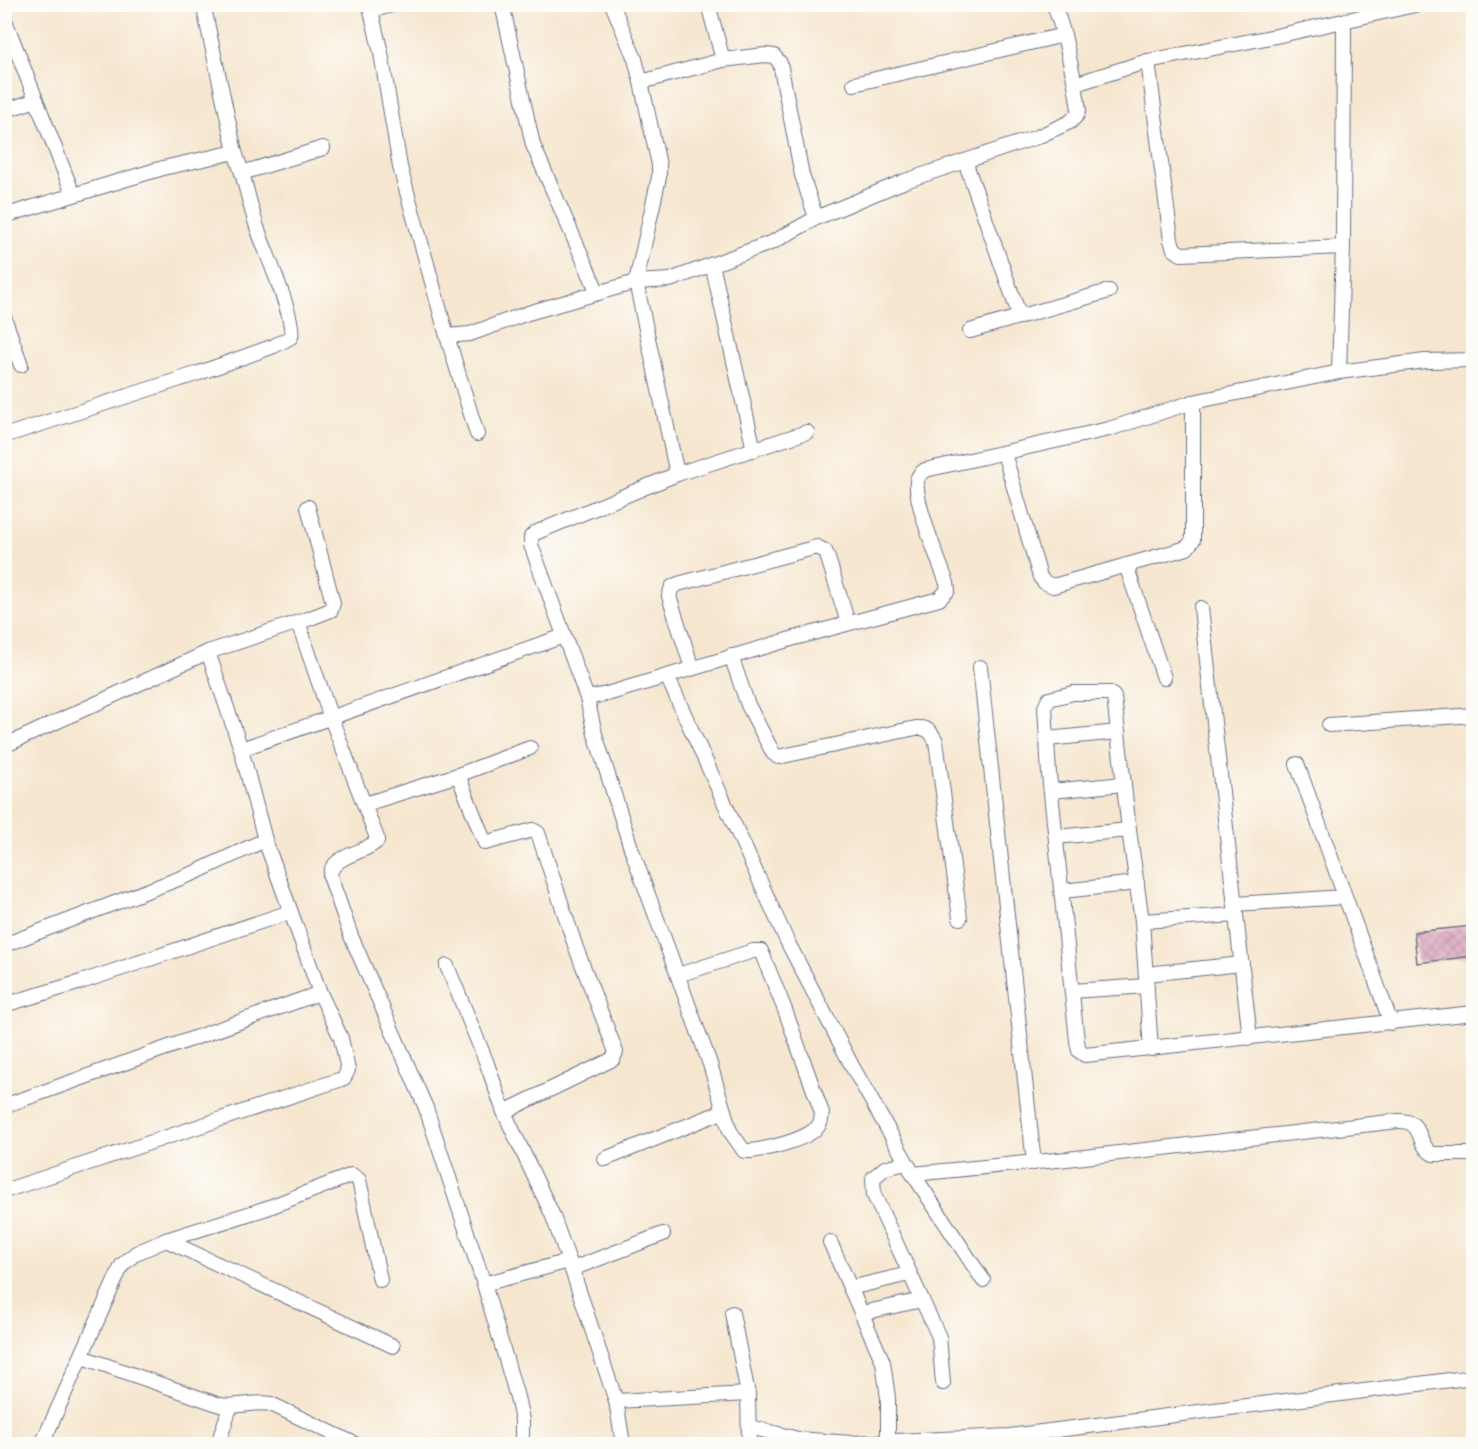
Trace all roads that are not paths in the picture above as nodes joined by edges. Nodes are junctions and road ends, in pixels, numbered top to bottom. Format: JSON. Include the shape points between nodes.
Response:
{"nodes":[{"id":1,"x":203,"y":4,"type":"edge"},
{"id":2,"x":394,"y":4,"type":"edge"},
{"id":3,"x":502,"y":4,"type":"edge"},
{"id":4,"x":612,"y":4,"type":"edge"},
{"id":5,"x":708,"y":4,"type":"edge"},
{"id":6,"x":1054,"y":4,"type":"edge"},
{"id":7,"x":1419,"y":4,"type":"edge"},
{"id":8,"x":370,"y":8,"type":"edge"},
{"id":9,"x":4,"y":18,"type":"edge"},
{"id":10,"x":1344,"y":21,"type":"junction"},
{"id":11,"x":1064,"y":35,"type":"junction"},
{"id":12,"x":723,"y":60,"type":"junction"},
{"id":13,"x":1148,"y":61,"type":"junction"},
{"id":14,"x":640,"y":82,"type":"junction"},
{"id":15,"x":854,"y":84,"type":"dead end"},
{"id":16,"x":1075,"y":84,"type":"junction"},
{"id":17,"x":36,"y":100,"type":"junction"},
{"id":18,"x":4,"y":111,"type":"edge"},
{"id":19,"x":323,"y":148,"type":"dead end"},
{"id":20,"x":235,"y":152,"type":"junction"},
{"id":21,"x":965,"y":161,"type":"junction"},
{"id":22,"x":242,"y":173,"type":"junction"},
{"id":23,"x":73,"y":194,"type":"junction"},
{"id":24,"x":4,"y":216,"type":"edge"},
{"id":25,"x":816,"y":218,"type":"junction"},
{"id":26,"x":1343,"y":246,"type":"junction"},
{"id":27,"x":712,"y":264,"type":"junction"},
{"id":28,"x":636,"y":282,"type":"junction"},
{"id":29,"x":1109,"y":291,"type":"dead end"},
{"id":30,"x":598,"y":293,"type":"junction"},
{"id":31,"x":1020,"y":316,"type":"junction"},
{"id":32,"x":4,"y":317,"type":"edge"},
{"id":33,"x":970,"y":331,"type":"dead end"},
{"id":34,"x":447,"y":336,"type":"junction"},
{"id":35,"x":1473,"y":360,"type":"edge"},
{"id":36,"x":21,"y":365,"type":"dead end"},
{"id":37,"x":1339,"y":372,"type":"junction"},
{"id":38,"x":1193,"y":402,"type":"junction"},
{"id":39,"x":807,"y":432,"type":"dead end"},
{"id":40,"x":477,"y":434,"type":"dead end"},
{"id":41,"x":4,"y":436,"type":"edge"},
{"id":42,"x":754,"y":450,"type":"junction"},
{"id":43,"x":1004,"y":453,"type":"junction"},
{"id":44,"x":677,"y":474,"type":"junction"},
{"id":45,"x":308,"y":507,"type":"dead end"},
{"id":46,"x":1126,"y":565,"type":"junction"},
{"id":47,"x":1201,"y":608,"type":"dead end"},
{"id":48,"x":298,"y":622,"type":"junction"},
{"id":49,"x":848,"y":623,"type":"junction"},
{"id":50,"x":564,"y":636,"type":"junction"},
{"id":51,"x":208,"y":652,"type":"junction"},
{"id":52,"x":731,"y":656,"type":"junction"},
{"id":53,"x":980,"y":667,"type":"dead end"},
{"id":54,"x":692,"y":668,"type":"junction"},
{"id":55,"x":667,"y":676,"type":"junction"},
{"id":56,"x":1164,"y":678,"type":"dead end"},
{"id":57,"x":587,"y":698,"type":"junction"},
{"id":58,"x":1473,"y":715,"type":"edge"},
{"id":59,"x":331,"y":717,"type":"junction"},
{"id":60,"x":1329,"y":725,"type":"dead end"},
{"id":61,"x":1118,"y":732,"type":"junction"},
{"id":62,"x":1047,"y":739,"type":"junction"},
{"id":63,"x":4,"y":746,"type":"edge"},
{"id":64,"x":241,"y":748,"type":"junction"},
{"id":65,"x":530,"y":748,"type":"dead end"},
{"id":66,"x":1297,"y":764,"type":"dead end"},
{"id":67,"x":458,"y":775,"type":"junction"},
{"id":68,"x":1124,"y":784,"type":"junction"},
{"id":69,"x":1051,"y":791,"type":"junction"},
{"id":70,"x":365,"y":804,"type":"junction"},
{"id":71,"x":1129,"y":830,"type":"junction"},
{"id":72,"x":1056,"y":837,"type":"junction"},
{"id":73,"x":265,"y":840,"type":"junction"},
{"id":74,"x":1137,"y":883,"type":"junction"},
{"id":75,"x":1062,"y":891,"type":"junction"},
{"id":76,"x":1345,"y":897,"type":"junction"},
{"id":77,"x":1236,"y":909,"type":"junction"},
{"id":78,"x":290,"y":912,"type":"junction"},
{"id":79,"x":960,"y":918,"type":"dead end"},
{"id":80,"x":1142,"y":921,"type":"junction"},
{"id":81,"x":4,"y":945,"type":"edge"},
{"id":82,"x":1242,"y":964,"type":"junction"},
{"id":83,"x":447,"y":966,"type":"dead end"},
{"id":84,"x":678,"y":975,"type":"junction"},
{"id":85,"x":1146,"y":980,"type":"junction"},
{"id":86,"x":1072,"y":991,"type":"junction"},
{"id":87,"x":320,"y":993,"type":"junction"},
{"id":88,"x":4,"y":1005,"type":"edge"},
{"id":89,"x":1473,"y":1013,"type":"edge"},
{"id":90,"x":1392,"y":1023,"type":"junction"},
{"id":91,"x":1250,"y":1038,"type":"junction"},
{"id":92,"x":1151,"y":1049,"type":"junction"},
{"id":93,"x":4,"y":1106,"type":"edge"},
{"id":94,"x":724,"y":1111,"type":"junction"},
{"id":95,"x":504,"y":1112,"type":"junction"},
{"id":96,"x":1473,"y":1154,"type":"edge"},
{"id":97,"x":605,"y":1159,"type":"dead end"},
{"id":98,"x":1034,"y":1163,"type":"junction"},
{"id":99,"x":909,"y":1168,"type":"junction"},
{"id":100,"x":4,"y":1191,"type":"edge"},
{"id":101,"x":663,"y":1234,"type":"dead end"},
{"id":102,"x":166,"y":1240,"type":"junction"},
{"id":103,"x":830,"y":1242,"type":"dead end"},
{"id":104,"x":571,"y":1265,"type":"junction"},
{"id":105,"x":909,"y":1274,"type":"junction"},
{"id":106,"x":380,"y":1280,"type":"dead end"},
{"id":107,"x":983,"y":1281,"type":"dead end"},
{"id":108,"x":484,"y":1284,"type":"junction"},
{"id":109,"x":850,"y":1288,"type":"junction"},
{"id":110,"x":922,"y":1300,"type":"junction"},
{"id":111,"x":732,"y":1313,"type":"dead end"},
{"id":112,"x":862,"y":1313,"type":"junction"},
{"id":113,"x":393,"y":1346,"type":"dead end"},
{"id":114,"x":82,"y":1357,"type":"junction"},
{"id":115,"x":1473,"y":1377,"type":"edge"},
{"id":116,"x":943,"y":1383,"type":"dead end"},
{"id":117,"x":748,"y":1394,"type":"junction"},
{"id":118,"x":616,"y":1401,"type":"junction"},
{"id":119,"x":230,"y":1407,"type":"junction"},
{"id":120,"x":750,"y":1427,"type":"junction"},
{"id":121,"x":888,"y":1442,"type":"junction"},
{"id":122,"x":42,"y":1444,"type":"edge"},
{"id":123,"x":218,"y":1444,"type":"edge"},
{"id":124,"x":355,"y":1444,"type":"edge"},
{"id":125,"x":522,"y":1444,"type":"edge"},
{"id":126,"x":623,"y":1444,"type":"edge"},
{"id":127,"x":749,"y":1444,"type":"edge"}],
"edges":[{"from":1,"to":20,"type":"street"},
{"from":2,"to":8,"type":"street"},
{"from":3,"to":30,"type":"street","via":[[533,145]]},
{"from":4,"to":14,"type":"street","via":[[635,59]]},
{"from":5,"to":12,"type":"street"},
{"from":6,"to":11,"type":"street"},
{"from":7,"to":10,"type":"street"},
{"from":8,"to":34,"type":"street","via":[[400,166]]},
{"from":9,"to":17,"type":"street"},
{"from":10,"to":13,"type":"street"},
{"from":10,"to":26,"type":"street"},
{"from":11,"to":15,"type":"street"},
{"from":11,"to":16,"type":"street"},
{"from":12,"to":14,"type":"street"},
{"from":12,"to":25,"type":"street","via":[[769,55],[780,63],[802,175]]},
{"from":13,"to":16,"type":"street"},
{"from":13,"to":26,"type":"street","via":[[1171,240],[1176,252]]},
{"from":14,"to":28,"type":"street","via":[[659,177]]},
{"from":16,"to":21,"type":"street","via":[[1079,109],[1070,122]]},
{"from":17,"to":18,"type":"street"},
{"from":17,"to":23,"type":"street"},
{"from":19,"to":22,"type":"street"},
{"from":20,"to":22,"type":"street"},
{"from":20,"to":23,"type":"street"},
{"from":21,"to":25,"type":"street","via":[[904,181]]},
{"from":21,"to":31,"type":"street"},
{"from":22,"to":41,"type":"street","via":[[257,229],[286,308],[291,337],[199,372]]},
{"from":23,"to":24,"type":"street"},
{"from":25,"to":27,"type":"street","via":[[773,242]]},
{"from":26,"to":37,"type":"street"},
{"from":27,"to":28,"type":"street","via":[[670,280]]},
{"from":27,"to":42,"type":"street"},
{"from":28,"to":30,"type":"street"},
{"from":28,"to":44,"type":"street"},
{"from":29,"to":31,"type":"street"},
{"from":30,"to":34,"type":"street","via":[[470,334]]},
{"from":31,"to":33,"type":"street"},
{"from":32,"to":36,"type":"street"},
{"from":34,"to":40,"type":"street"},
{"from":35,"to":37,"type":"street"},
{"from":37,"to":38,"type":"street"},
{"from":38,"to":43,"type":"street","via":[[1109,429]]},
{"from":38,"to":46,"type":"street","via":[[1193,540],[1187,548]]},
{"from":39,"to":42,"type":"street"},
{"from":42,"to":44,"type":"street"},
{"from":43,"to":46,"type":"street","via":[[1044,582],[1053,586]]},
{"from":43,"to":49,"type":"street","via":[[933,468],[919,475],[916,482],[947,583],[945,594],[939,599]]},
{"from":44,"to":50,"type":"street","via":[[531,537]]},
{"from":45,"to":48,"type":"street","via":[[333,605],[329,611]]},
{"from":46,"to":56,"type":"street"},
{"from":47,"to":77,"type":"street"},
{"from":48,"to":51,"type":"street"},
{"from":48,"to":59,"type":"street"},
{"from":49,"to":52,"type":"street"},
{"from":49,"to":54,"type":"street","via":[[827,555],[817,547],[678,584],[669,596]]},
{"from":50,"to":57,"type":"street"},
{"from":50,"to":59,"type":"street"},
{"from":51,"to":63,"type":"street"},
{"from":51,"to":64,"type":"street"},
{"from":52,"to":54,"type":"street"},
{"from":52,"to":79,"type":"street","via":[[748,705],[772,753],[778,757],[916,728],[931,732],[936,741]]},
{"from":53,"to":98,"type":"street"},
{"from":54,"to":55,"type":"street"},
{"from":55,"to":57,"type":"street"},
{"from":55,"to":99,"type":"street","via":[[787,941]]},
{"from":57,"to":84,"type":"street","via":[[631,848]]},
{"from":58,"to":60,"type":"street"},
{"from":59,"to":64,"type":"street"},
{"from":59,"to":70,"type":"street"},
{"from":61,"to":62,"type":"street"},
{"from":61,"to":62,"type":"street","via":[[1112,694],[1073,693],[1047,701]]},
{"from":61,"to":68,"type":"street"},
{"from":62,"to":69,"type":"street"},
{"from":64,"to":73,"type":"street"},
{"from":65,"to":67,"type":"street"},
{"from":66,"to":76,"type":"street"},
{"from":67,"to":70,"type":"street"},
{"from":67,"to":95,"type":"street","via":[[485,843],[533,830],[538,833],[616,1052],[613,1059]]},
{"from":68,"to":69,"type":"street"},
{"from":68,"to":71,"type":"street"},
{"from":69,"to":72,"type":"street"},
{"from":70,"to":108,"type":"street","via":[[377,841],[336,862],[330,876],[351,936],[426,1108]]},
{"from":71,"to":72,"type":"street"},
{"from":71,"to":74,"type":"street"},
{"from":72,"to":75,"type":"street"},
{"from":73,"to":78,"type":"street"},
{"from":73,"to":81,"type":"street","via":[[194,873]]},
{"from":74,"to":75,"type":"street"},
{"from":74,"to":80,"type":"street"},
{"from":75,"to":86,"type":"street"},
{"from":76,"to":77,"type":"street"},
{"from":76,"to":90,"type":"street"},
{"from":77,"to":80,"type":"street"},
{"from":77,"to":82,"type":"street"},
{"from":78,"to":87,"type":"street"},
{"from":78,"to":88,"type":"street"},
{"from":80,"to":85,"type":"street"},
{"from":82,"to":85,"type":"street"},
{"from":82,"to":91,"type":"street"},
{"from":83,"to":95,"type":"street"},
{"from":84,"to":94,"type":"street"},
{"from":84,"to":94,"type":"street","via":[[760,951],[822,1113],[820,1124],[804,1136],[756,1152],[744,1151],[737,1143]]},
{"from":85,"to":86,"type":"street"},
{"from":85,"to":92,"type":"street"},
{"from":86,"to":92,"type":"street","via":[[1077,1041],[1085,1055]]},
{"from":87,"to":93,"type":"street"},
{"from":87,"to":100,"type":"street","via":[[341,1038],[348,1070],[344,1078]]},
{"from":89,"to":90,"type":"street"},
{"from":90,"to":91,"type":"street"},
{"from":91,"to":92,"type":"street"},
{"from":94,"to":97,"type":"street"},
{"from":95,"to":104,"type":"street","via":[[552,1214]]},
{"from":96,"to":98,"type":"street","via":[[1433,1154],[1407,1121]]},
{"from":98,"to":99,"type":"street"},
{"from":99,"to":105,"type":"street","via":[[885,1168],[873,1178],[872,1185]]},
{"from":99,"to":107,"type":"street"},
{"from":101,"to":104,"type":"street"},
{"from":102,"to":106,"type":"street","via":[[267,1208],[352,1175],[359,1180]]},
{"from":102,"to":113,"type":"street"},
{"from":102,"to":114,"type":"street","via":[[136,1253],[122,1265]]},
{"from":103,"to":109,"type":"street"},
{"from":104,"to":108,"type":"street"},
{"from":104,"to":118,"type":"street"},
{"from":105,"to":109,"type":"street"},
{"from":105,"to":110,"type":"street"},
{"from":108,"to":125,"type":"street","via":[[517,1397]]},
{"from":109,"to":112,"type":"street"},
{"from":110,"to":112,"type":"street"},
{"from":110,"to":116,"type":"street","via":[[939,1337]]},
{"from":111,"to":117,"type":"street"},
{"from":112,"to":121,"type":"street","via":[[886,1374]]},
{"from":114,"to":119,"type":"street"},
{"from":114,"to":122,"type":"street"},
{"from":115,"to":121,"type":"street","via":[[1010,1436]]},
{"from":117,"to":118,"type":"street"},
{"from":117,"to":120,"type":"street"},
{"from":118,"to":126,"type":"street"},
{"from":119,"to":123,"type":"street"},
{"from":119,"to":124,"type":"street","via":[[271,1404]]},
{"from":120,"to":121,"type":"street","via":[[825,1442]]},
{"from":120,"to":127,"type":"street"}]}
